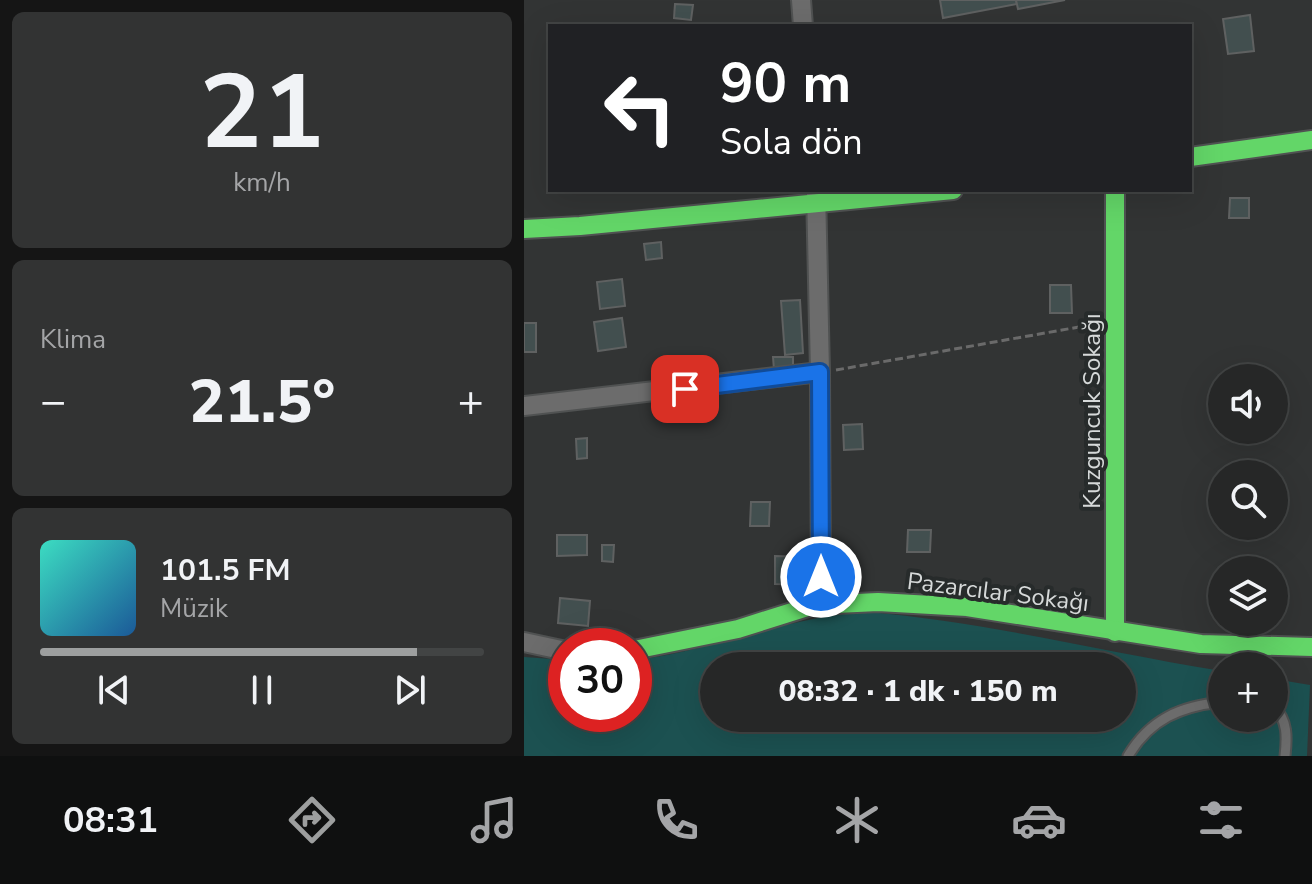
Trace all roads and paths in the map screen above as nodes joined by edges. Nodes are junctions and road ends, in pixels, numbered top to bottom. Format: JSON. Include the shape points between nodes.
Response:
{"nodes":[{"id":1,"x":801,"y":0,"type":"edge"},
{"id":2,"x":803,"y":24,"type":"edge"},
{"id":3,"x":1312,"y":140,"type":"edge"},
{"id":4,"x":1192,"y":157,"type":"edge"},
{"id":5,"x":914,"y":192,"type":"edge"},
{"id":6,"x":1115,"y":192,"type":"edge"},
{"id":7,"x":817,"y":197,"type":"edge"},
{"id":8,"x":524,"y":229,"type":"edge"},
{"id":9,"x":1116,"y":320,"type":"junction"},
{"id":10,"x":820,"y":372,"type":"junction"},
{"id":11,"x":524,"y":406,"type":"edge"},
{"id":12,"x":821,"y":604,"type":"junction"},
{"id":13,"x":1115,"y":632,"type":"junction"},
{"id":14,"x":527,"y":639,"type":"edge"},
{"id":15,"x":548,"y":645,"type":"edge"},
{"id":16,"x":652,"y":646,"type":"edge"},
{"id":17,"x":1312,"y":647,"type":"edge"},
{"id":18,"x":1208,"y":704,"type":"edge"},
{"id":19,"x":1286,"y":732,"type":"edge"},
{"id":20,"x":1128,"y":756,"type":"edge"},
{"id":21,"x":1285,"y":756,"type":"edge"}],
"edges":[{"from":1,"to":2,"type":"street"},
{"from":3,"to":4,"type":"street"},
{"from":5,"to":7,"type":"street"},
{"from":6,"to":9,"type":"street","name":"Kuzguncuk Sokağı"},
{"from":7,"to":8,"type":"street"},
{"from":7,"to":10,"type":"street"},
{"from":9,"to":10,"type":"path"},
{"from":9,"to":13,"type":"street","name":"Kuzguncuk Sokağı"},
{"from":10,"to":11,"type":"street"},
{"from":10,"to":12,"type":"street"},
{"from":12,"to":13,"type":"street","name":"Pazarcılar Sokağı","via":[[947,605]]},
{"from":12,"to":16,"type":"street","name":"Pazarcılar Sokağı","via":[[738,629]]},
{"from":13,"to":17,"type":"street","name":"Pazarcılar Sokağı","via":[[1227,646]]},
{"from":14,"to":15,"type":"street"},
{"from":18,"to":20,"type":"lane","via":[[1161,718]]},
{"from":19,"to":21,"type":"lane"}]}
